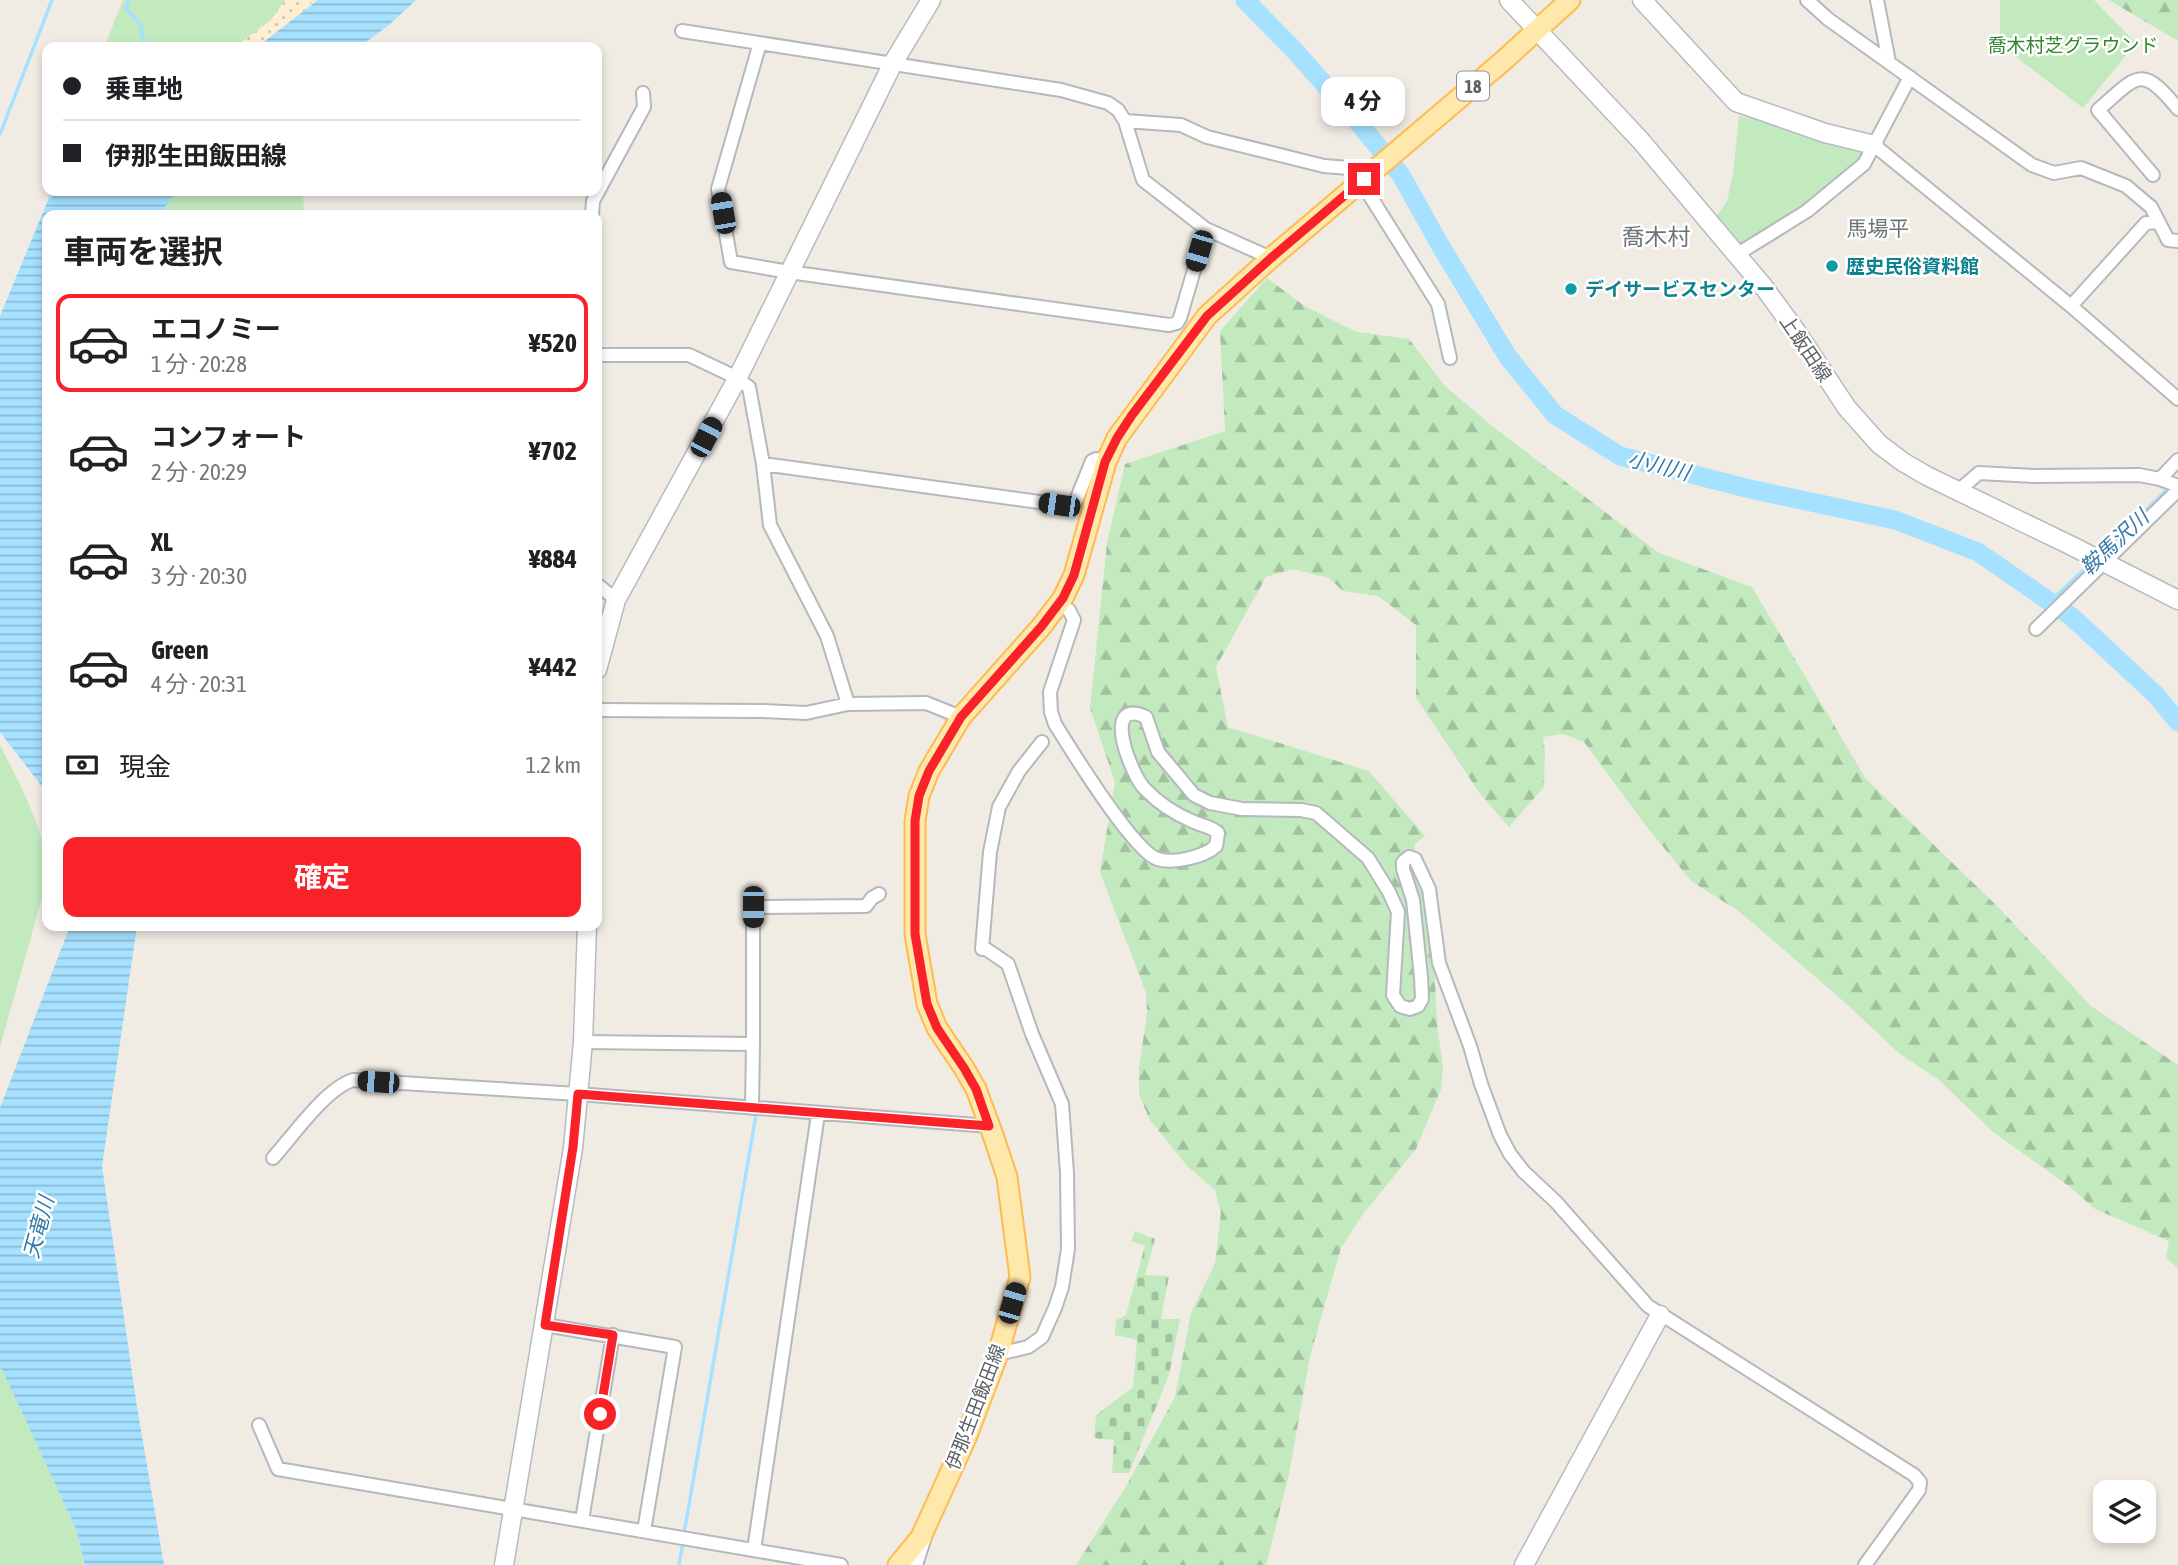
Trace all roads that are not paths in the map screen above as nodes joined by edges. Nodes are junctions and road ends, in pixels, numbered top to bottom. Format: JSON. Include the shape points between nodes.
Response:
{"nodes":[{"id":1,"x":931,"y":0,"type":"edge"},
{"id":2,"x":1509,"y":0,"type":"edge"},
{"id":3,"x":1570,"y":0,"type":"edge"},
{"id":4,"x":1642,"y":0,"type":"edge"},
{"id":5,"x":1807,"y":0,"type":"edge"},
{"id":6,"x":1877,"y":0,"type":"edge"},
{"id":7,"x":1538,"y":29,"type":"junction"},
{"id":8,"x":682,"y":31,"type":"dead end"},
{"id":9,"x":760,"y":43,"type":"junction"},
{"id":10,"x":1889,"y":62,"type":"junction"},
{"id":11,"x":893,"y":63,"type":"junction"},
{"id":12,"x":1910,"y":77,"type":"junction"},
{"id":13,"x":643,"y":93,"type":"dead end"},
{"id":14,"x":2178,"y":109,"type":"edge"},
{"id":15,"x":1125,"y":121,"type":"junction"},
{"id":16,"x":1874,"y":145,"type":"junction"},
{"id":17,"x":2153,"y":175,"type":"dead end"},
{"id":18,"x":1363,"y":183,"type":"junction"},
{"id":19,"x":602,"y":184,"type":"edge"},
{"id":20,"x":2158,"y":222,"type":"junction"},
{"id":21,"x":1206,"y":229,"type":"junction"},
{"id":22,"x":2178,"y":241,"type":"edge"},
{"id":23,"x":1736,"y":255,"type":"junction"},
{"id":24,"x":1271,"y":258,"type":"junction"},
{"id":25,"x":789,"y":272,"type":"junction"},
{"id":26,"x":2071,"y":306,"type":"junction"},
{"id":27,"x":602,"y":355,"type":"edge"},
{"id":28,"x":1450,"y":358,"type":"dead end"},
{"id":29,"x":737,"y":379,"type":"junction"},
{"id":30,"x":2178,"y":399,"type":"edge"},
{"id":31,"x":2178,"y":460,"type":"edge"},
{"id":32,"x":1105,"y":462,"type":"junction"},
{"id":33,"x":763,"y":464,"type":"junction"},
{"id":34,"x":2160,"y":479,"type":"junction"},
{"id":35,"x":2178,"y":488,"type":"edge"},
{"id":36,"x":1958,"y":491,"type":"junction"},
{"id":37,"x":2102,"y":562,"type":"junction"},
{"id":38,"x":602,"y":588,"type":"edge"},
{"id":39,"x":615,"y":600,"type":"junction"},
{"id":40,"x":2178,"y":600,"type":"edge"},
{"id":41,"x":1069,"y":610,"type":"dead end"},
{"id":42,"x":2038,"y":627,"type":"dead end"},
{"id":43,"x":602,"y":651,"type":"edge"},
{"id":44,"x":848,"y":705,"type":"junction"},
{"id":45,"x":602,"y":710,"type":"edge"},
{"id":46,"x":961,"y":717,"type":"junction"},
{"id":47,"x":1042,"y":742,"type":"dead end"},
{"id":48,"x":879,"y":894,"type":"dead end"},
{"id":49,"x":587,"y":931,"type":"edge"},
{"id":50,"x":583,"y":1042,"type":"junction"},
{"id":51,"x":752,"y":1044,"type":"junction"},
{"id":52,"x":578,"y":1094,"type":"junction"},
{"id":53,"x":752,"y":1108,"type":"junction"},
{"id":54,"x":818,"y":1114,"type":"junction"},
{"id":55,"x":989,"y":1126,"type":"junction"},
{"id":56,"x":273,"y":1158,"type":"dead end"},
{"id":57,"x":1660,"y":1315,"type":"junction"},
{"id":58,"x":545,"y":1325,"type":"junction"},
{"id":59,"x":613,"y":1335,"type":"junction"},
{"id":60,"x":998,"y":1354,"type":"junction"},
{"id":61,"x":259,"y":1425,"type":"dead end"},
{"id":62,"x":514,"y":1508,"type":"junction"},
{"id":63,"x":582,"y":1520,"type":"junction"},
{"id":64,"x":926,"y":1526,"type":"junction"},
{"id":65,"x":644,"y":1531,"type":"junction"},
{"id":66,"x":754,"y":1550,"type":"junction"},
{"id":67,"x":504,"y":1565,"type":"edge"},
{"id":68,"x":841,"y":1565,"type":"edge"},
{"id":69,"x":898,"y":1565,"type":"edge"},
{"id":70,"x":916,"y":1565,"type":"edge"},
{"id":71,"x":1524,"y":1565,"type":"edge"},
{"id":72,"x":1865,"y":1565,"type":"edge"}],
"edges":[{"from":1,"to":11,"type":"street"},
{"from":2,"to":7,"type":"street","name":"上飯田線"},
{"from":3,"to":7,"type":"main road","name":"伊那生田飯田線","number":"18"},
{"from":4,"to":16,"type":"street","via":[[1736,102]]},
{"from":5,"to":10,"type":"street"},
{"from":6,"to":10,"type":"street"},
{"from":7,"to":18,"type":"main road","name":"伊那生田飯田線","number":"18"},
{"from":7,"to":23,"type":"street","name":"上飯田線","via":[[1641,141]]},
{"from":8,"to":9,"type":"street"},
{"from":9,"to":11,"type":"street"},
{"from":9,"to":25,"type":"street","via":[[718,189],[731,262]]},
{"from":10,"to":12,"type":"street"},
{"from":11,"to":15,"type":"street","via":[[1061,90],[1108,103]]},
{"from":11,"to":25,"type":"street"},
{"from":12,"to":16,"type":"street"},
{"from":12,"to":20,"type":"street","via":[[2032,166],[2054,173],[2081,168],[2126,186],[2151,206]]},
{"from":13,"to":19,"type":"street","via":[[644,107]]},
{"from":14,"to":17,"type":"street","via":[[2156,83],[2143,78],[2131,82],[2098,110]]},
{"from":15,"to":18,"type":"street","via":[[1181,125],[1220,140],[1349,168]]},
{"from":15,"to":21,"type":"street","via":[[1143,180]]},
{"from":16,"to":23,"type":"street","via":[[1864,164],[1839,187]]},
{"from":16,"to":26,"type":"street"},
{"from":18,"to":24,"type":"main road","name":"伊那生田飯田線","number":"18"},
{"from":18,"to":28,"type":"street","via":[[1438,304]]},
{"from":20,"to":22,"type":"street","via":[[2168,240]]},
{"from":20,"to":26,"type":"street","via":[[2146,223]]},
{"from":21,"to":24,"type":"street"},
{"from":21,"to":25,"type":"street","via":[[1180,318],[1169,325]]},
{"from":23,"to":36,"type":"street","name":"上飯田線","via":[[1865,429],[1903,463]]},
{"from":24,"to":32,"type":"main road","name":"伊那生田飯田線","number":"18","via":[[1207,316],[1132,415]]},
{"from":25,"to":29,"type":"street"},
{"from":26,"to":30,"type":"street"},
{"from":27,"to":29,"type":"street","via":[[689,355]]},
{"from":29,"to":33,"type":"street","via":[[749,387]]},
{"from":29,"to":39,"type":"street"},
{"from":31,"to":34,"type":"street"},
{"from":32,"to":33,"type":"street","via":[[1092,461],[1075,503],[1068,506]]},
{"from":32,"to":46,"type":"main road","name":"伊那生田飯田線","number":"18","via":[[1074,575],[1063,598]]},
{"from":33,"to":44,"type":"street","via":[[770,525],[827,636]]},
{"from":34,"to":35,"type":"street"},
{"from":34,"to":36,"type":"street","via":[[1979,473]]},
{"from":35,"to":37,"type":"street"},
{"from":36,"to":37,"type":"street","name":"上飯田線"},
{"from":37,"to":40,"type":"street","name":"上飯田線"},
{"from":37,"to":42,"type":"street"},
{"from":38,"to":39,"type":"street"},
{"from":39,"to":43,"type":"street"},
{"from":41,"to":57,"type":"street","via":[[1074,620],[1050,692],[1055,724],[1124,826],[1153,857],[1164,861],[1209,852],[1216,846],[1218,833],[1168,810],[1142,787],[1124,746],[1121,726],[1128,714],[1146,717],[1158,752],[1194,795],[1242,809],[1316,813],[1368,858],[1398,912],[1393,995],[1400,1006],[1410,1009],[1422,999],[1421,977],[1413,900],[1403,862],[1409,857],[1416,859],[1429,889],[1439,963],[1510,1154]]},
{"from":44,"to":45,"type":"street","via":[[806,713]]},
{"from":44,"to":46,"type":"street","via":[[926,704]]},
{"from":46,"to":55,"type":"main road","name":"伊那生田飯田線","number":"18","via":[[919,796],[915,934],[927,1004],[976,1089]]},
{"from":47,"to":60,"type":"street","via":[[999,807],[990,852],[982,950],[1008,964],[1062,1104],[1068,1249],[1062,1287],[1042,1337],[1028,1347]]},
{"from":48,"to":51,"type":"street","via":[[866,906],[753,907]]},
{"from":49,"to":50,"type":"street"},
{"from":50,"to":51,"type":"street"},
{"from":50,"to":52,"type":"street"},
{"from":51,"to":53,"type":"street"},
{"from":52,"to":53,"type":"street"},
{"from":52,"to":56,"type":"street","via":[[354,1080],[330,1093]]},
{"from":52,"to":58,"type":"street"},
{"from":53,"to":54,"type":"street"},
{"from":54,"to":55,"type":"street"},
{"from":54,"to":66,"type":"street"},
{"from":55,"to":60,"type":"main road","name":"伊那生田飯田線","number":"18","via":[[1007,1177],[1020,1277]]},
{"from":57,"to":71,"type":"street"},
{"from":57,"to":72,"type":"street","via":[[1920,1482],[1919,1490]]},
{"from":58,"to":59,"type":"street"},
{"from":58,"to":62,"type":"street"},
{"from":59,"to":63,"type":"street"},
{"from":59,"to":65,"type":"street","via":[[675,1347]]},
{"from":60,"to":64,"type":"main road","name":"伊那生田飯田線","number":"18"},
{"from":61,"to":62,"type":"street","via":[[278,1469]]},
{"from":62,"to":63,"type":"street"},
{"from":62,"to":67,"type":"street"},
{"from":63,"to":65,"type":"street"},
{"from":64,"to":69,"type":"main road","name":"伊那生田飯田線","number":"18"},
{"from":64,"to":70,"type":"street"},
{"from":65,"to":66,"type":"street"},
{"from":66,"to":68,"type":"street"}]}
